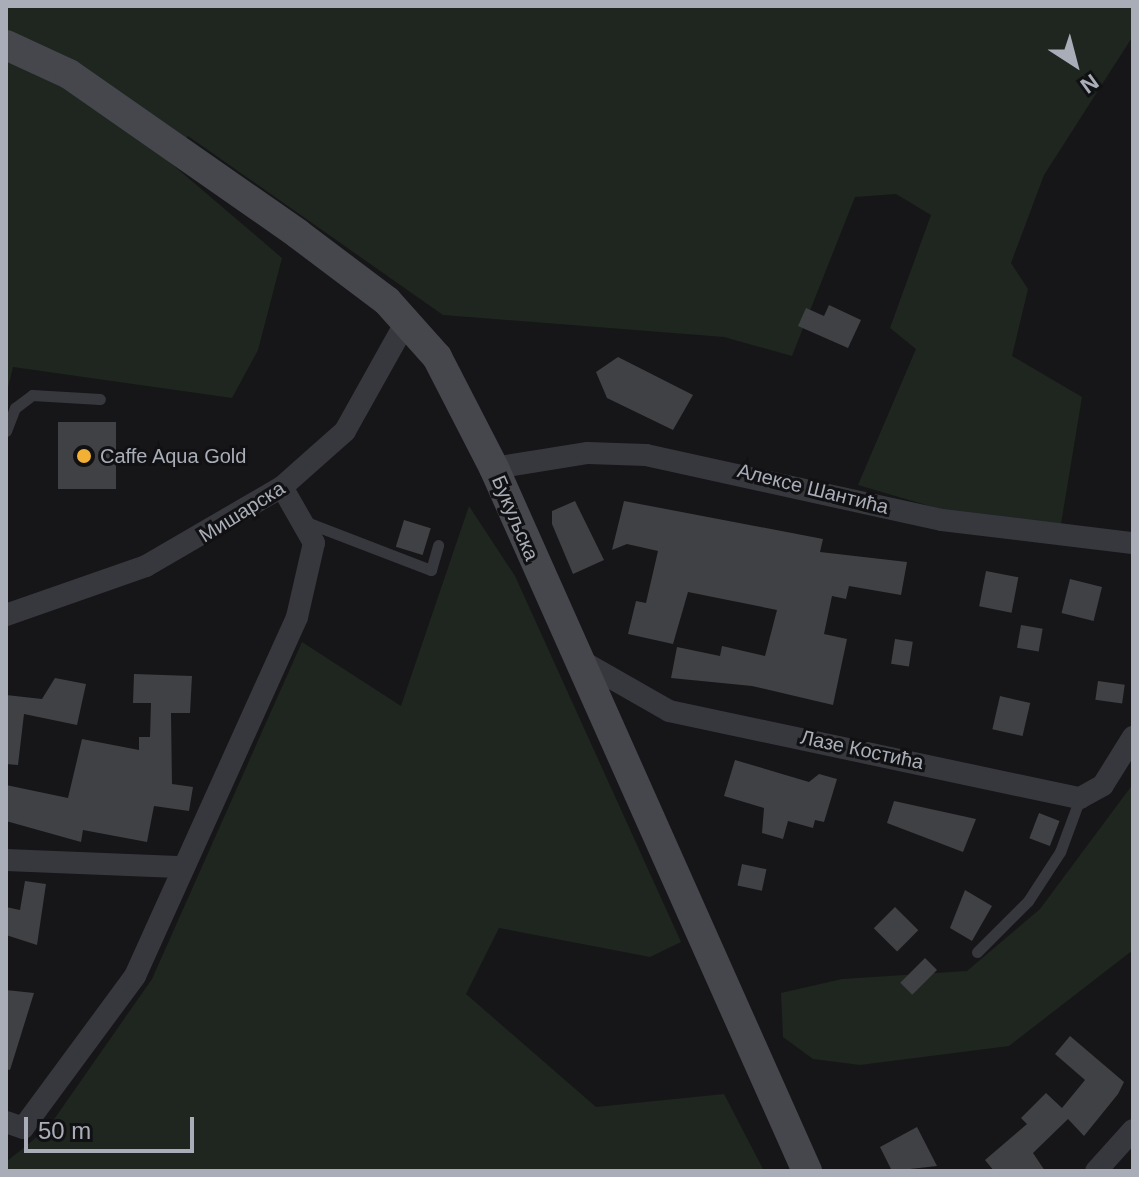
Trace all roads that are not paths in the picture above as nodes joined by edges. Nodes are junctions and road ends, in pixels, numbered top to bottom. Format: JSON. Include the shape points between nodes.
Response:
{"nodes":[{"id":1,"x":6,"y":45,"type":"edge"},
{"id":2,"x":407,"y":320,"type":"junction"},
{"id":3,"x":100,"y":399,"type":"dead end"},
{"id":4,"x":6,"y":431,"type":"edge"},
{"id":5,"x":494,"y":468,"type":"junction"},
{"id":6,"x":282,"y":487,"type":"junction"},
{"id":7,"x":305,"y":522,"type":"junction"},
{"id":8,"x":1133,"y":543,"type":"edge"},
{"id":9,"x":438,"y":545,"type":"dead end"},
{"id":10,"x":6,"y":615,"type":"edge"},
{"id":11,"x":573,"y":656,"type":"junction"},
{"id":12,"x":1133,"y":737,"type":"edge"},
{"id":13,"x":1080,"y":798,"type":"junction"},
{"id":14,"x":6,"y":860,"type":"edge"},
{"id":15,"x":184,"y":867,"type":"junction"},
{"id":16,"x":977,"y":952,"type":"dead end"},
{"id":17,"x":15,"y":1125,"type":"edge"},
{"id":18,"x":1133,"y":1130,"type":"edge"},
{"id":19,"x":807,"y":1171,"type":"edge"},
{"id":20,"x":1096,"y":1171,"type":"edge"}],
"edges":[{"from":1,"to":2,"type":"main road","name":"Букуљска","via":[[69,74],[345,268]]},
{"from":2,"to":5,"type":"main road","name":"Букуљска","via":[[444,368]]},
{"from":2,"to":6,"type":"street","name":"Мишарска","via":[[345,431]]},
{"from":3,"to":4,"type":"lane","via":[[32,395],[15,408]]},
{"from":5,"to":8,"type":"street","name":"Алексе Шантића","via":[[588,453],[646,455],[942,520]]},
{"from":5,"to":11,"type":"main road","name":"Букуљска"},
{"from":6,"to":7,"type":"street"},
{"from":6,"to":10,"type":"street","name":"Мишарска","via":[[146,566]]},
{"from":7,"to":9,"type":"lane","via":[[431,570]]},
{"from":7,"to":15,"type":"street","via":[[314,543],[297,617]]},
{"from":11,"to":13,"type":"street","name":"Лазе Костића","via":[[669,711]]},
{"from":11,"to":19,"type":"main road","name":"Букуљска"},
{"from":12,"to":13,"type":"street","via":[[1103,785]]},
{"from":13,"to":16,"type":"lane","via":[[1052,864]]},
{"from":14,"to":15,"type":"street"},
{"from":15,"to":17,"type":"street","via":[[135,976]]},
{"from":18,"to":20,"type":"street"}]}
